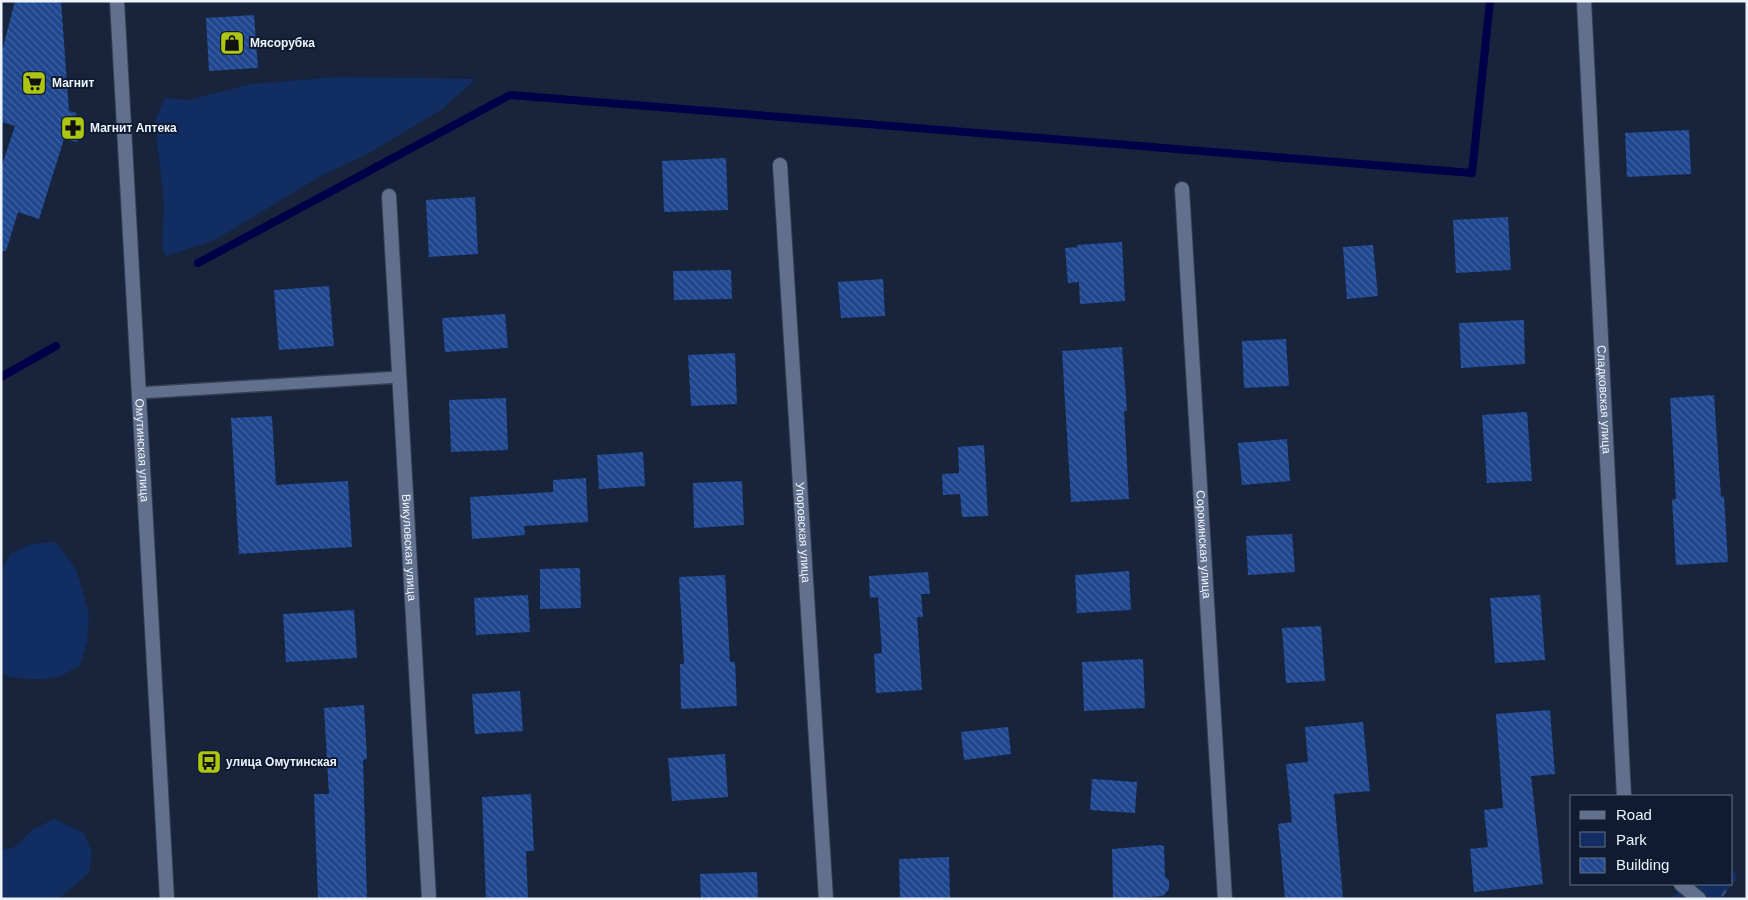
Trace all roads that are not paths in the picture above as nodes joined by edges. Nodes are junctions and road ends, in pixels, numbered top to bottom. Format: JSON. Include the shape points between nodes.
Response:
{"nodes":[{"id":1,"x":118,"y":1,"type":"edge"},
{"id":2,"x":1584,"y":1,"type":"edge"},
{"id":3,"x":780,"y":165,"type":"dead end"},
{"id":4,"x":1182,"y":190,"type":"dead end"},
{"id":5,"x":389,"y":196,"type":"dead end"},
{"id":6,"x":399,"y":377,"type":"junction"},
{"id":7,"x":138,"y":393,"type":"junction"},
{"id":8,"x":1624,"y":795,"type":"edge"},
{"id":9,"x":1682,"y":885,"type":"edge"},
{"id":10,"x":168,"y":899,"type":"edge"},
{"id":11,"x":429,"y":899,"type":"edge"},
{"id":12,"x":826,"y":899,"type":"edge"},
{"id":13,"x":1225,"y":899,"type":"edge"},
{"id":14,"x":1699,"y":899,"type":"edge"}],
"edges":[{"from":1,"to":7,"type":"street","name":"Омутинская улица"},
{"from":2,"to":8,"type":"street","name":"Сладковская улица"},
{"from":3,"to":12,"type":"street","name":"Упоровская улица"},
{"from":4,"to":13,"type":"street","name":"Сорокинская улица"},
{"from":5,"to":6,"type":"street","name":"Викуловская улица"},
{"from":6,"to":7,"type":"lane"},
{"from":6,"to":11,"type":"street","name":"Викуловская улица"},
{"from":7,"to":10,"type":"street","name":"Омутинская улица"},
{"from":9,"to":14,"type":"street"}]}
